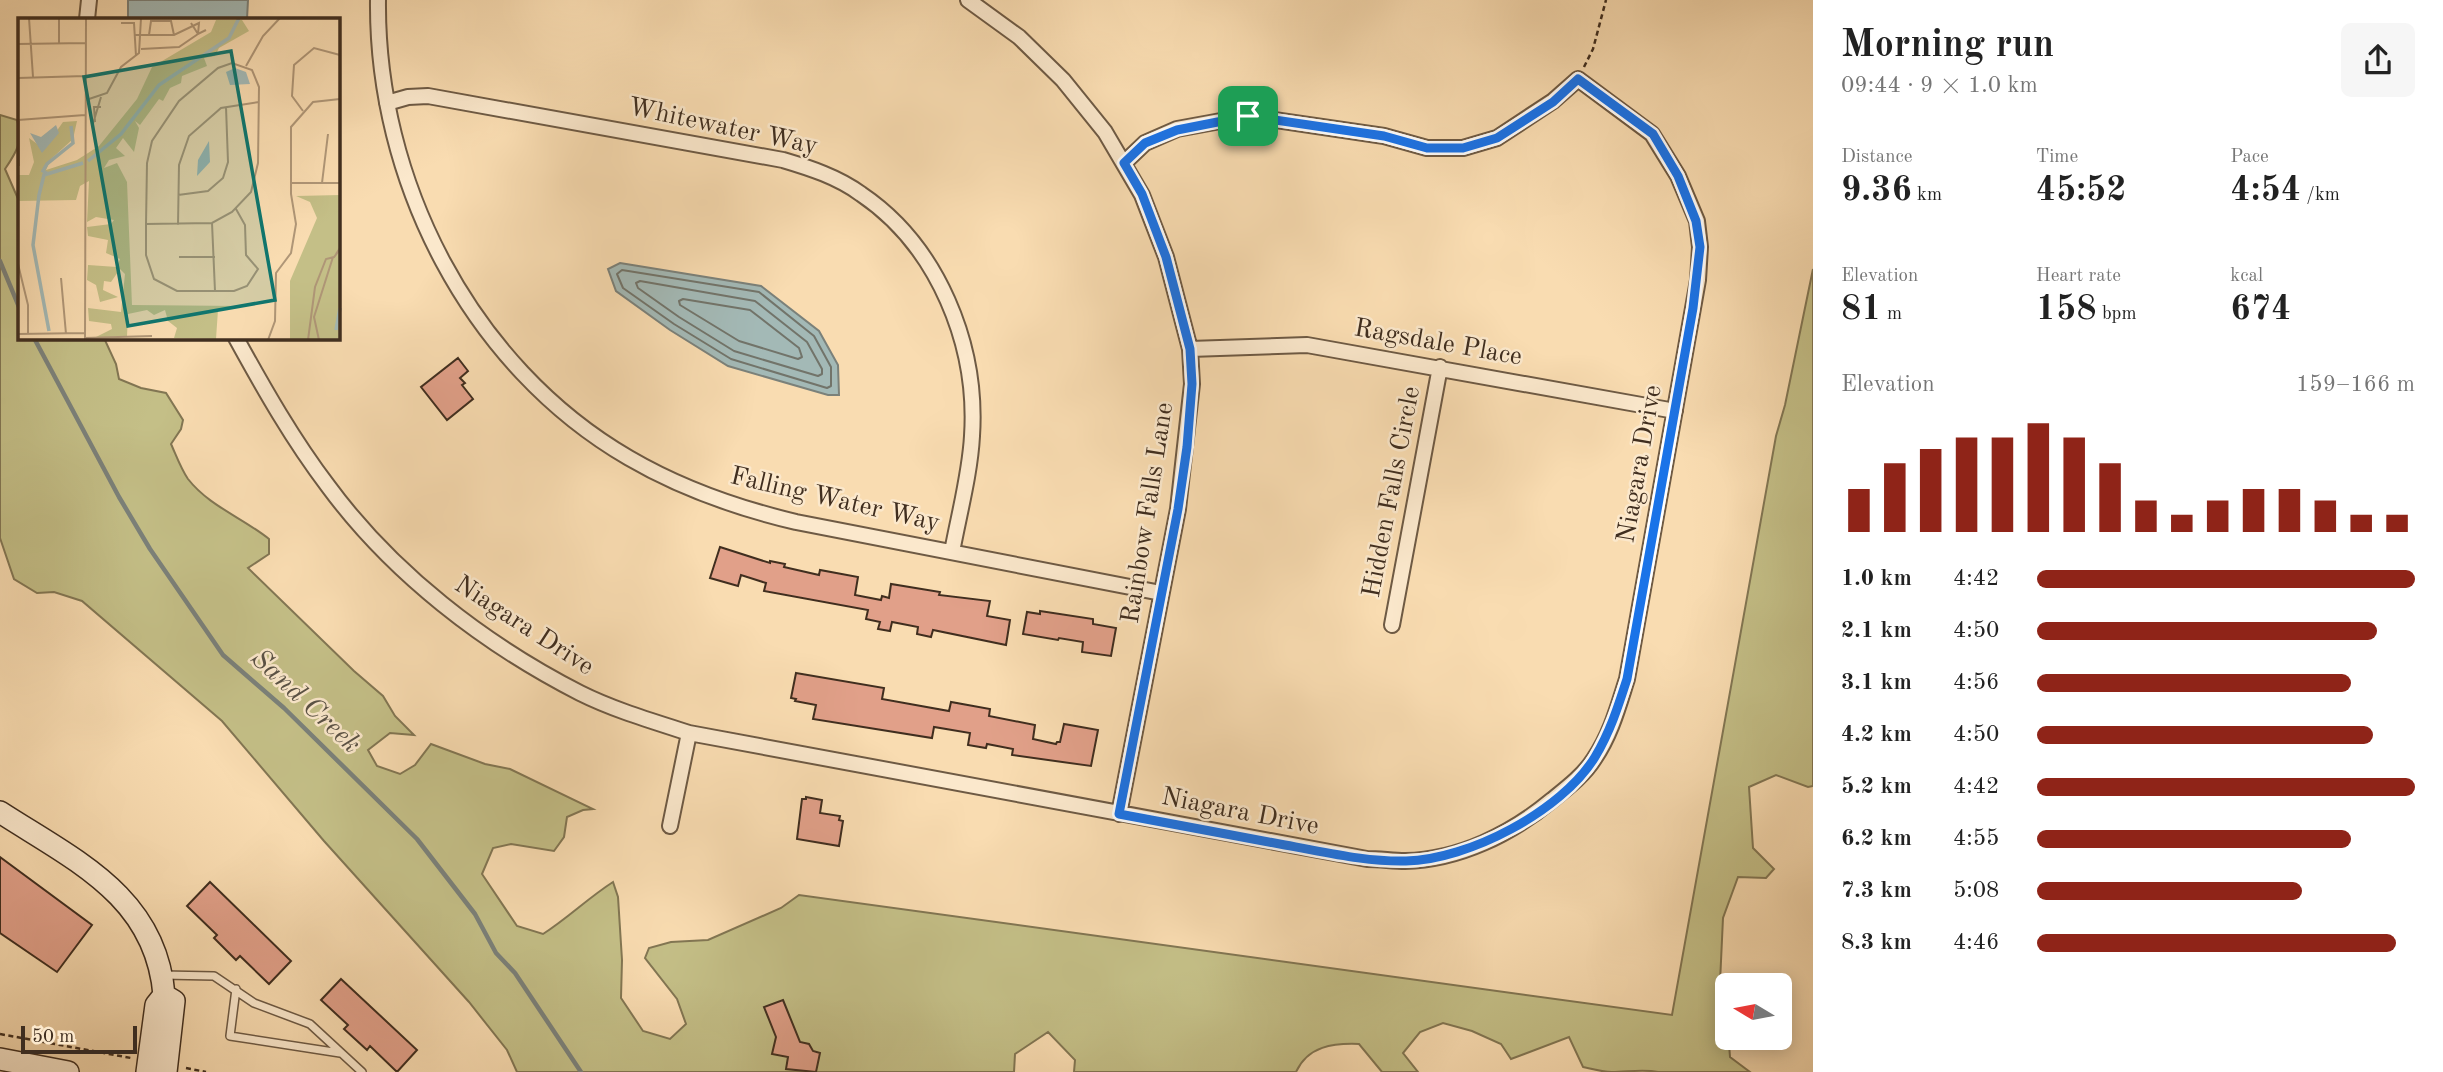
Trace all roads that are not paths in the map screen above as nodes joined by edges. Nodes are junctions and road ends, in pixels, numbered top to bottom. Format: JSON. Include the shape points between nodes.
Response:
{"nodes":[{"id":1,"x":89,"y":0,"type":"edge"},
{"id":2,"x":378,"y":0,"type":"edge"},
{"id":3,"x":968,"y":0,"type":"edge"},
{"id":4,"x":87,"y":18,"type":"edge"},
{"id":5,"x":387,"y":103,"type":"junction"},
{"id":6,"x":1124,"y":163,"type":"junction"},
{"id":7,"x":237,"y":340,"type":"edge"},
{"id":8,"x":1190,"y":349,"type":"junction"},
{"id":9,"x":1440,"y":367,"type":"junction"},
{"id":10,"x":1675,"y":411,"type":"junction"},
{"id":11,"x":952,"y":552,"type":"junction"},
{"id":12,"x":1161,"y":593,"type":"junction"},
{"id":13,"x":1392,"y":625,"type":"dead end"},
{"id":14,"x":689,"y":733,"type":"junction"},
{"id":15,"x":0,"y":812,"type":"edge"},
{"id":16,"x":1119,"y":814,"type":"junction"},
{"id":17,"x":670,"y":826,"type":"dead end"},
{"id":18,"x":163,"y":985,"type":"junction"},
{"id":19,"x":236,"y":989,"type":"junction"},
{"id":20,"x":341,"y":1053,"type":"junction"},
{"id":21,"x":0,"y":1059,"type":"edge"},
{"id":22,"x":158,"y":1068,"type":"edge"},
{"id":23,"x":68,"y":1072,"type":"edge"},
{"id":24,"x":362,"y":1072,"type":"edge"}],
"edges":[{"from":1,"to":4,"type":"street"},
{"from":2,"to":5,"type":"street","name":"Falling Water Way","via":[[379,54]]},
{"from":3,"to":6,"type":"street","name":"Rainbow Falls Lane","via":[[1020,37],[1063,80]]},
{"from":5,"to":11,"type":"street","name":"Falling Water Way","via":[[394,140],[418,210],[448,271],[511,359],[576,422],[652,471],[743,509]]},
{"from":5,"to":11,"type":"street","name":"Whitewater Way","via":[[428,96],[783,160],[860,192],[919,250],[945,295],[963,340],[972,388],[972,437]]},
{"from":6,"to":8,"type":"street","name":"Rainbow Falls Lane","via":[[1142,194],[1166,257]]},
{"from":6,"to":10,"type":"street","name":"Niagara Drive","via":[[1145,143],[1177,130],[1248,116],[1384,136],[1427,148],[1463,148],[1497,138],[1553,102],[1578,79],[1653,134],[1678,176],[1696,221],[1698,280]]},
{"from":7,"to":14,"type":"street","name":"Niagara Drive","via":[[327,486],[383,551],[440,602],[540,671],[582,694]]},
{"from":8,"to":9,"type":"street","name":"Ragsdale Place","via":[[1307,345]]},
{"from":8,"to":12,"type":"street","name":"Rainbow Falls Lane","via":[[1187,447]]},
{"from":9,"to":10,"type":"street","name":"Ragsdale Place"},
{"from":9,"to":13,"type":"street","name":"Hidden Falls Circle"},
{"from":10,"to":16,"type":"street","name":"Niagara Drive","via":[[1627,679],[1614,723],[1594,760],[1535,814],[1493,839],[1449,855],[1407,861],[1333,854]]},
{"from":11,"to":12,"type":"street","name":"Falling Water Way"},
{"from":12,"to":16,"type":"street","name":"Rainbow Falls Lane"},
{"from":14,"to":16,"type":"street","name":"Niagara Drive"},
{"from":14,"to":17,"type":"street"},
{"from":15,"to":18,"type":"street","via":[[114,890],[144,925]]},
{"from":18,"to":19,"type":"lane","via":[[214,976]]},
{"from":18,"to":22,"type":"street","via":[[174,1002]]},
{"from":19,"to":20,"type":"lane","via":[[254,1003],[310,1024]]},
{"from":19,"to":20,"type":"lane","via":[[230,1036]]},
{"from":20,"to":24,"type":"lane"},
{"from":21,"to":23,"type":"street"}]}
